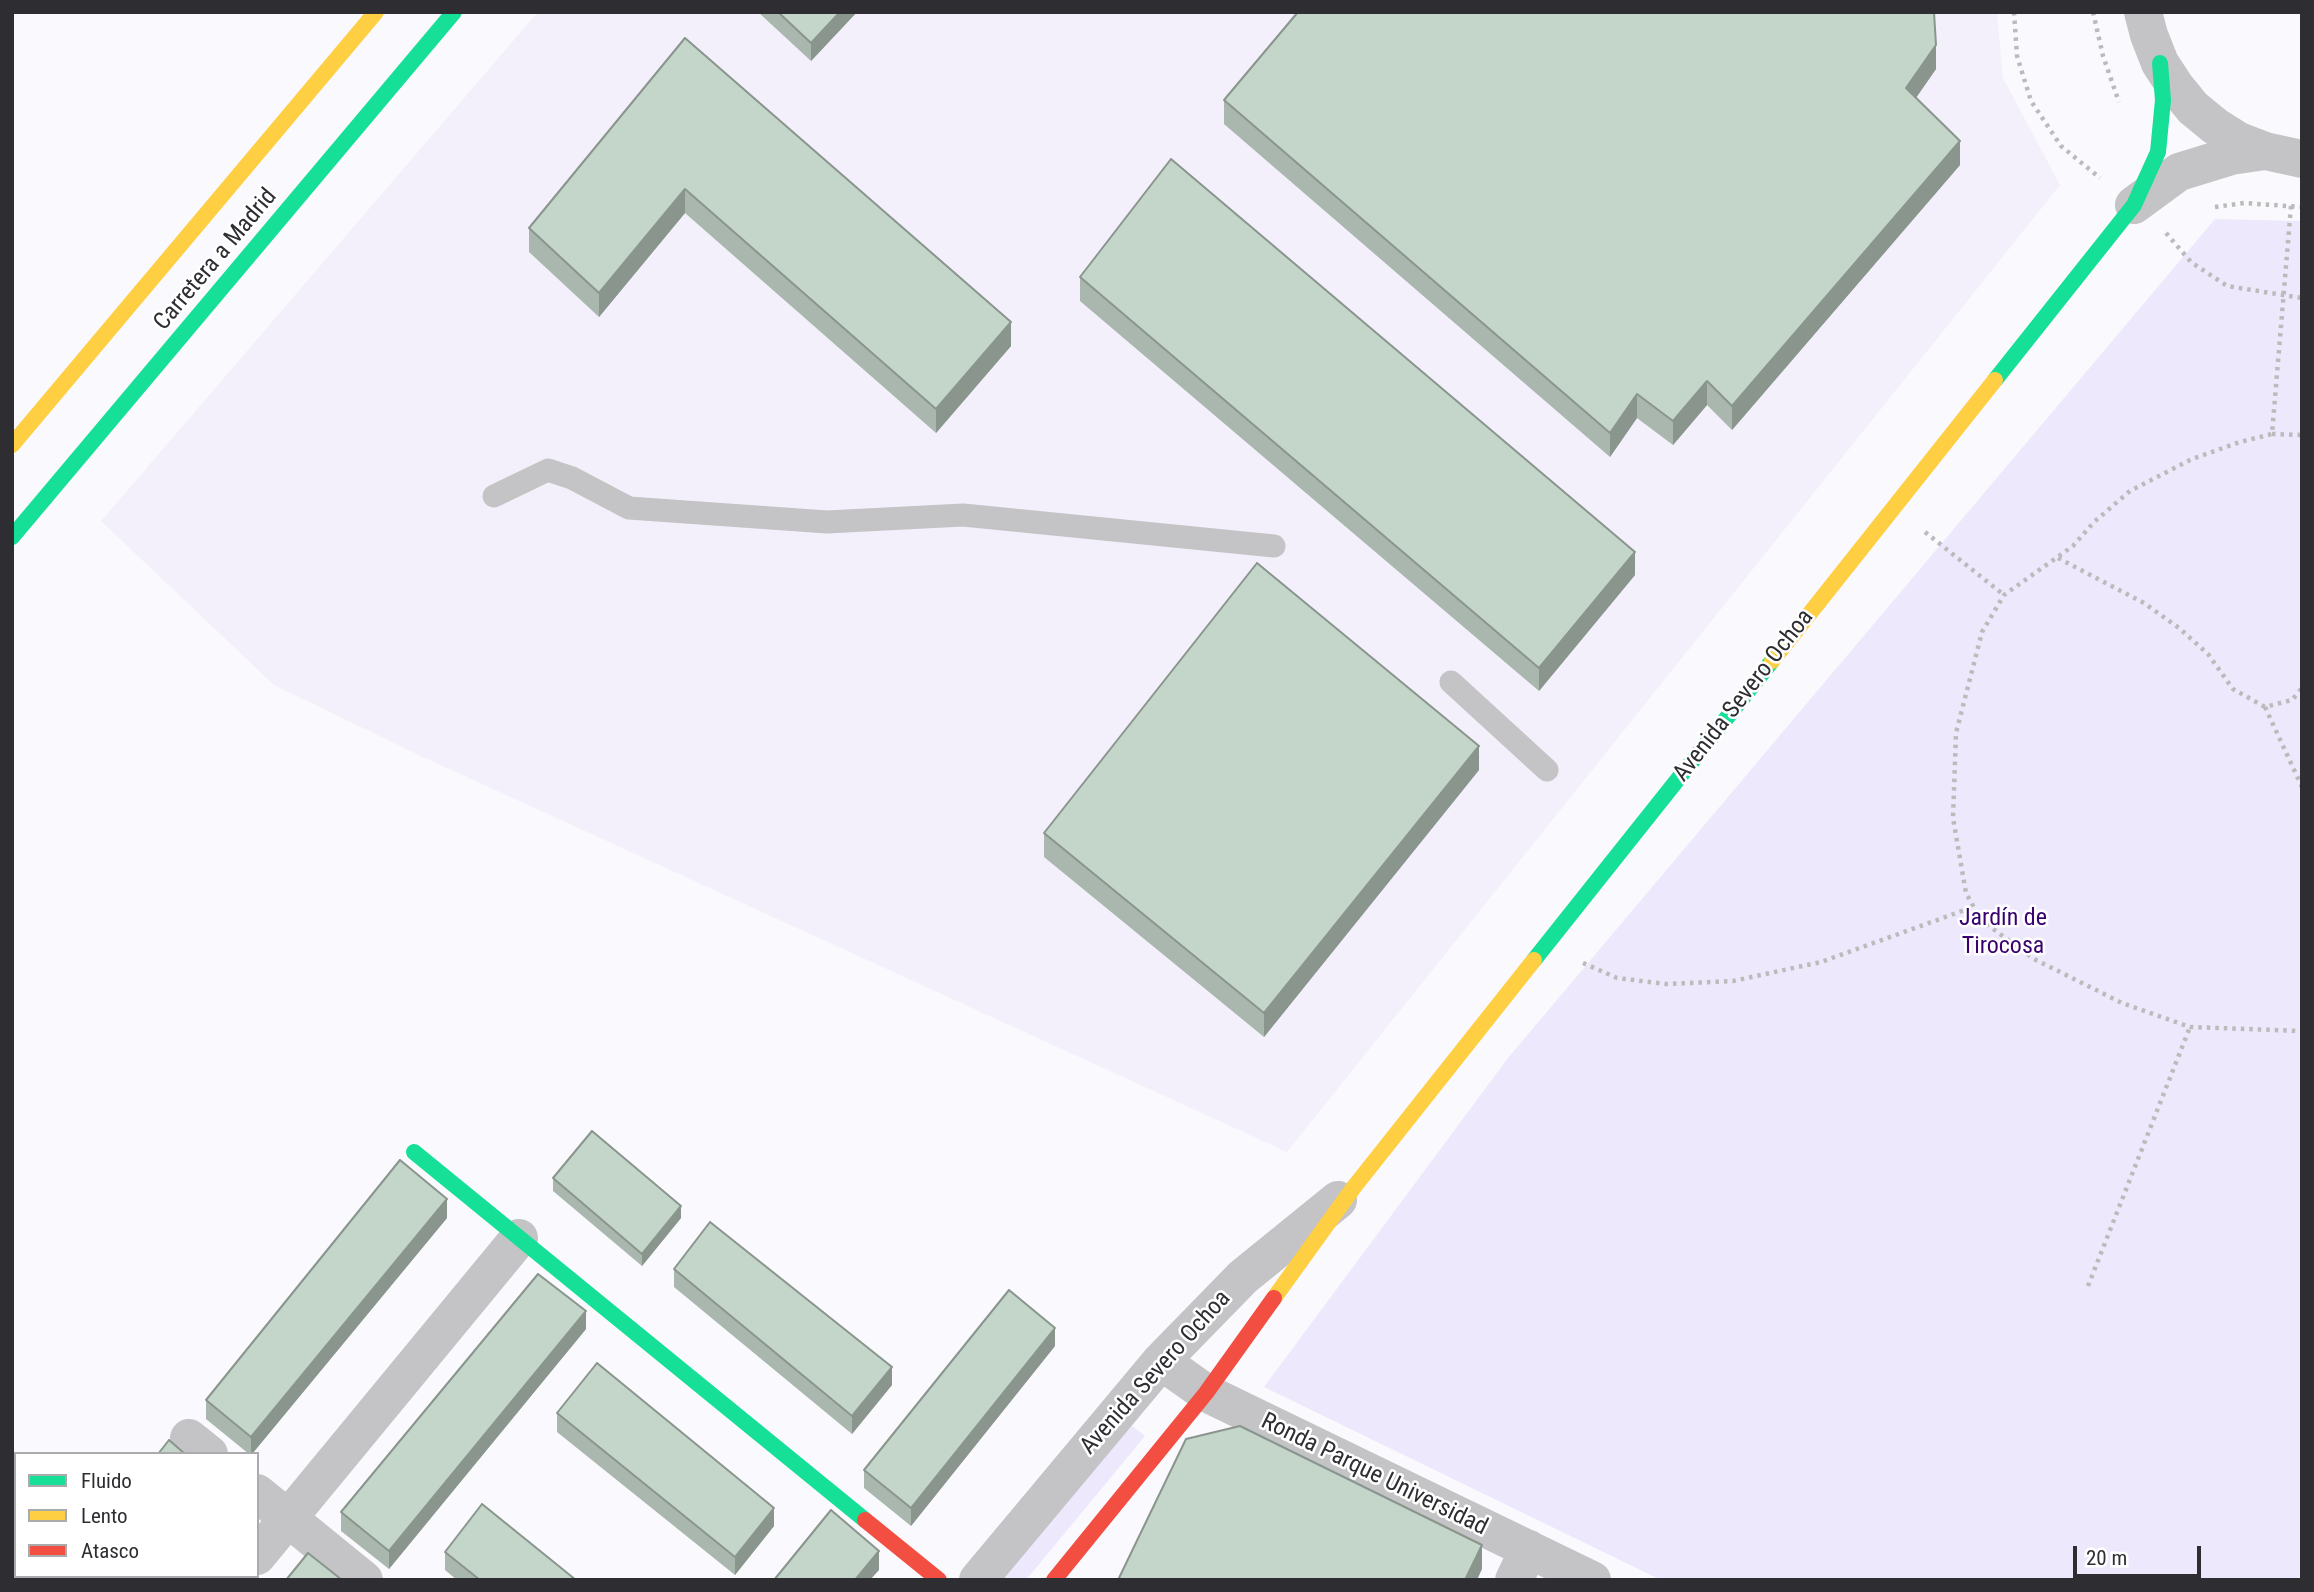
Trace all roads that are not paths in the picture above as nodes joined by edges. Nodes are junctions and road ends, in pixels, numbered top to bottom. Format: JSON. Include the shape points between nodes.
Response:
{"nodes":[{"id":1,"x":376,"y":12,"type":"edge"},
{"id":2,"x":454,"y":12,"type":"edge"},
{"id":3,"x":2143,"y":12,"type":"edge"},
{"id":4,"x":2160,"y":63,"type":"junction"},
{"id":5,"x":2265,"y":152,"type":"junction"},
{"id":6,"x":2302,"y":159,"type":"edge"},
{"id":7,"x":2134,"y":205,"type":"junction"},
{"id":8,"x":12,"y":446,"type":"edge"},
{"id":9,"x":494,"y":496,"type":"dead end"},
{"id":10,"x":12,"y":537,"type":"edge"},
{"id":11,"x":1274,"y":546,"type":"dead end"},
{"id":12,"x":1451,"y":682,"type":"dead end"},
{"id":13,"x":1547,"y":770,"type":"dead end"},
{"id":14,"x":414,"y":1152,"type":"dead end"},
{"id":15,"x":1353,"y":1187,"type":"junction"},
{"id":16,"x":519,"y":1238,"type":"junction"},
{"id":17,"x":1161,"y":1361,"type":"junction"},
{"id":18,"x":1206,"y":1393,"type":"junction"},
{"id":19,"x":259,"y":1495,"type":"edge"},
{"id":20,"x":289,"y":1518,"type":"junction"},
{"id":21,"x":259,"y":1554,"type":"edge"},
{"id":22,"x":1522,"y":1565,"type":"edge"},
{"id":23,"x":364,"y":1580,"type":"edge"},
{"id":24,"x":939,"y":1580,"type":"edge"},
{"id":25,"x":978,"y":1580,"type":"edge"},
{"id":26,"x":1054,"y":1580,"type":"edge"},
{"id":27,"x":1592,"y":1580,"type":"edge"}],
"edges":[{"from":1,"to":8,"type":"street","name":"Carretera a Madrid"},
{"from":2,"to":10,"type":"street","name":"Carretera a Madrid"},
{"from":3,"to":4,"type":"street"},
{"from":4,"to":5,"type":"street","via":[[2193,108],[2239,141]]},
{"from":4,"to":7,"type":"street","name":"Avenida Severo Ochoa","via":[[2163,100],[2158,152]]},
{"from":5,"to":6,"type":"street"},
{"from":5,"to":7,"type":"street","name":"Avenida Severo Ochoa","via":[[2231,156],[2179,172]]},
{"from":7,"to":15,"type":"street","name":"Avenida Severo Ochoa"},
{"from":9,"to":11,"type":"lane","via":[[548,470],[629,508],[827,522],[963,516]]},
{"from":12,"to":13,"type":"lane"},
{"from":14,"to":16,"type":"street"},
{"from":15,"to":17,"type":"street","name":"Avenida Severo Ochoa","via":[[1243,1277]]},
{"from":15,"to":18,"type":"street","name":"Avenida Severo Ochoa"},
{"from":16,"to":20,"type":"street"},
{"from":16,"to":24,"type":"street"},
{"from":17,"to":18,"type":"street","name":"Ronda Parque Universidad"},
{"from":17,"to":25,"type":"street","name":"Avenida Severo Ochoa"},
{"from":18,"to":22,"type":"street","name":"Ronda Parque Universidad"},
{"from":18,"to":26,"type":"street","name":"Avenida Severo Ochoa"},
{"from":19,"to":20,"type":"street"},
{"from":20,"to":21,"type":"street"},
{"from":20,"to":23,"type":"street"},
{"from":22,"to":27,"type":"street","name":"Ronda Parque Universidad"}]}
